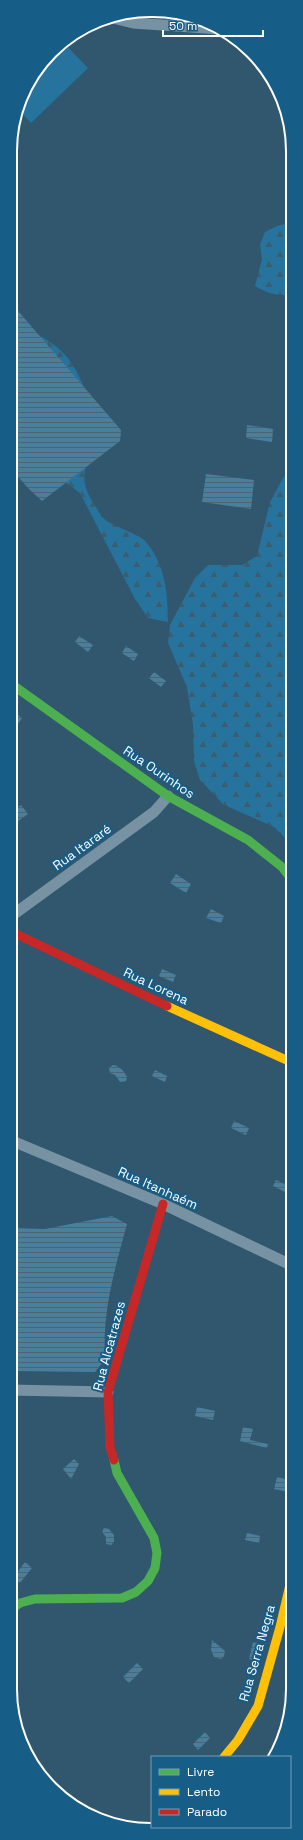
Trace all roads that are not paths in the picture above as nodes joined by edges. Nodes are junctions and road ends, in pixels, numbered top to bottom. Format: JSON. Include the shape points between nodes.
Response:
{"nodes":[{"id":1,"x":123,"y":21,"type":"edge"},
{"id":2,"x":205,"y":28,"type":"edge"},
{"id":3,"x":17,"y":688,"type":"edge"},
{"id":4,"x":168,"y":796,"type":"junction"},
{"id":5,"x":286,"y":873,"type":"edge"},
{"id":6,"x":17,"y":912,"type":"edge"},
{"id":7,"x":17,"y":934,"type":"edge"},
{"id":8,"x":286,"y":1059,"type":"edge"},
{"id":9,"x":17,"y":1143,"type":"edge"},
{"id":10,"x":163,"y":1204,"type":"junction"},
{"id":11,"x":286,"y":1263,"type":"edge"},
{"id":12,"x":17,"y":1390,"type":"edge"},
{"id":13,"x":108,"y":1392,"type":"junction"},
{"id":14,"x":286,"y":1602,"type":"edge"},
{"id":15,"x":17,"y":1605,"type":"edge"},
{"id":16,"x":225,"y":1756,"type":"edge"}],
"edges":[{"from":1,"to":2,"type":"street"},
{"from":3,"to":4,"type":"street","name":"Rua Ourinhos"},
{"from":4,"to":5,"type":"street","name":"Rua Ourinhos","via":[[248,840]]},
{"from":4,"to":6,"type":"street","name":"Rua Itararé","via":[[154,812]]},
{"from":7,"to":8,"type":"street","name":"Rua Lorena"},
{"from":9,"to":10,"type":"street","name":"Rua Itanhaém"},
{"from":10,"to":11,"type":"street","name":"Rua Itanhaém"},
{"from":10,"to":13,"type":"street","name":"Rua Alcatrazes"},
{"from":12,"to":13,"type":"street"},
{"from":13,"to":15,"type":"street","name":"Rua Alcatrazes","via":[[110,1447],[118,1472],[154,1538],[157,1553],[155,1568],[148,1581],[136,1592],[122,1598],[35,1599]]},
{"from":14,"to":16,"type":"street","name":"Rua Serra Negra","via":[[258,1706],[238,1740]]}]}
